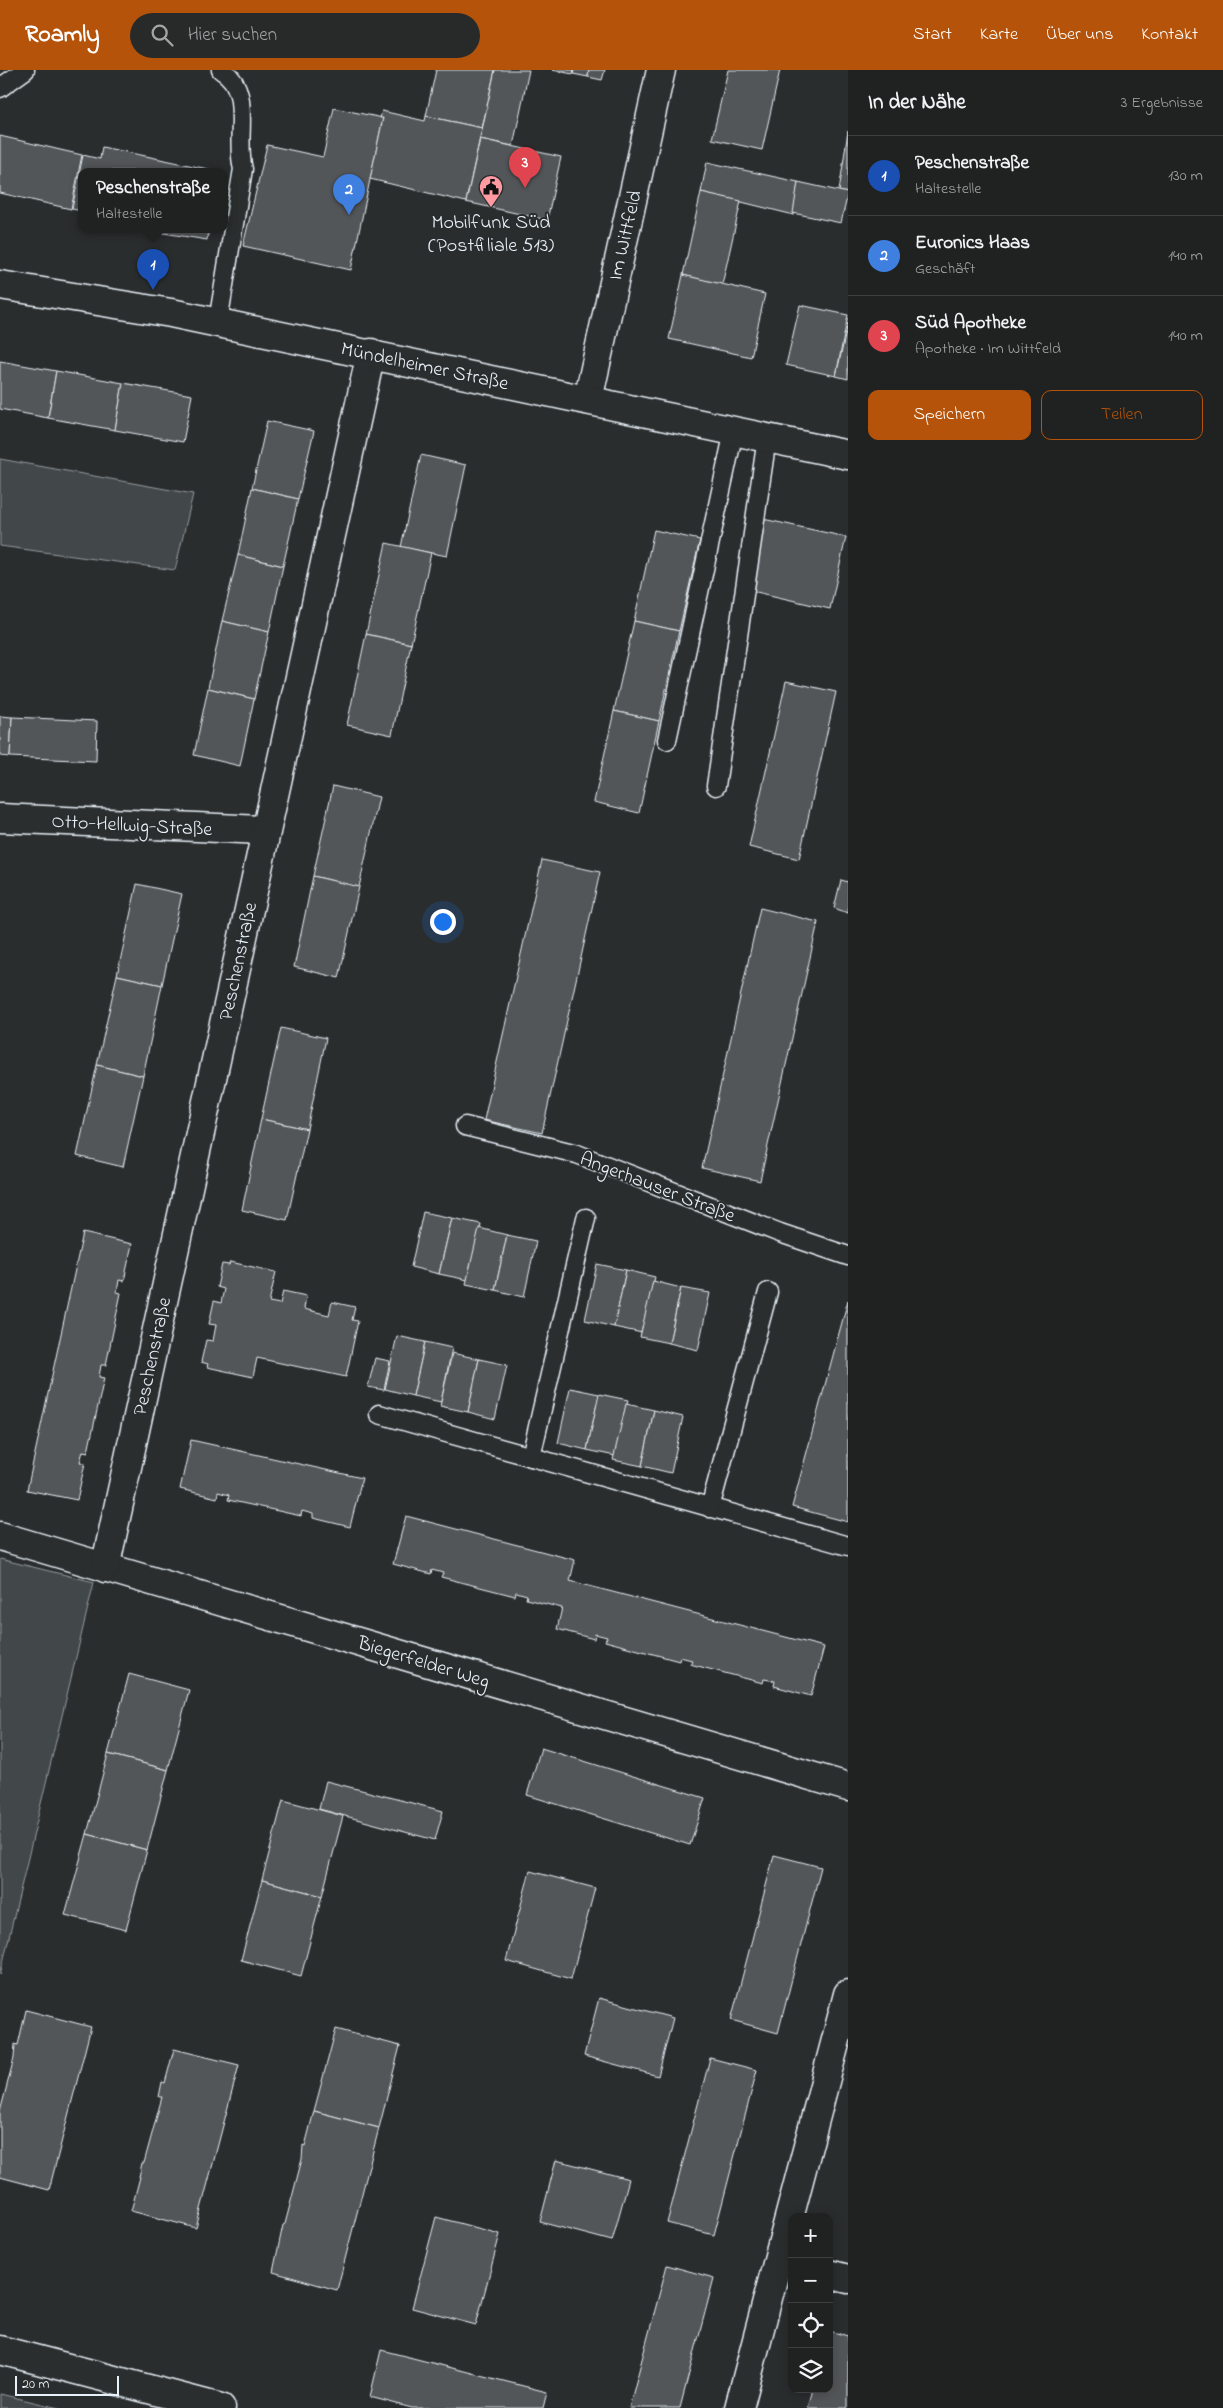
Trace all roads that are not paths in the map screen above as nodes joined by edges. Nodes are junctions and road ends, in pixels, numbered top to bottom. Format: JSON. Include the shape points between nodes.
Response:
{"nodes":[{"id":1,"x":25,"y":70,"type":"edge"},
{"id":2,"x":221,"y":70,"type":"edge"},
{"id":3,"x":661,"y":70,"type":"edge"},
{"id":4,"x":0,"y":88,"type":"edge"},
{"id":5,"x":0,"y":285,"type":"edge"},
{"id":6,"x":218,"y":322,"type":"junction"},
{"id":7,"x":372,"y":353,"type":"junction"},
{"id":8,"x":588,"y":400,"type":"junction"},
{"id":9,"x":734,"y":431,"type":"junction"},
{"id":10,"x":767,"y":438,"type":"junction"},
{"id":11,"x":848,"y":455,"type":"edge"},
{"id":12,"x":667,"y":740,"type":"dead end"},
{"id":13,"x":716,"y":786,"type":"dead end"},
{"id":14,"x":0,"y":818,"type":"edge"},
{"id":15,"x":264,"y":830,"type":"junction"},
{"id":16,"x":465,"y":1126,"type":"dead end"},
{"id":17,"x":586,"y":1218,"type":"dead end"},
{"id":18,"x":848,"y":1256,"type":"edge"},
{"id":19,"x":768,"y":1292,"type":"dead end"},
{"id":20,"x":379,"y":1414,"type":"dead end"},
{"id":21,"x":531,"y":1457,"type":"junction"},
{"id":22,"x":710,"y":1508,"type":"junction"},
{"id":23,"x":0,"y":1536,"type":"edge"},
{"id":24,"x":848,"y":1546,"type":"edge"},
{"id":25,"x":104,"y":1568,"type":"junction"},
{"id":26,"x":848,"y":1787,"type":"edge"},
{"id":27,"x":848,"y":1994,"type":"edge"},
{"id":28,"x":786,"y":2260,"type":"edge"},
{"id":29,"x":833,"y":2275,"type":"edge"},
{"id":30,"x":848,"y":2279,"type":"edge"},
{"id":31,"x":0,"y":2350,"type":"edge"},
{"id":32,"x":221,"y":2408,"type":"edge"},
{"id":33,"x":739,"y":2408,"type":"edge"}],
"edges":[{"from":1,"to":4,"type":"lane"},
{"from":2,"to":6,"type":"lane","via":[[230,75],[240,91],[239,146],[243,169]]},
{"from":3,"to":8,"type":"street","name":"Im Wittfeld"},
{"from":5,"to":6,"type":"street","name":"Mündelheimer Straße"},
{"from":6,"to":7,"type":"street","name":"Mündelheimer Straße"},
{"from":7,"to":8,"type":"street","name":"Mündelheimer Straße"},
{"from":7,"to":15,"type":"street","name":"Peschenstraße"},
{"from":8,"to":9,"type":"street","name":"Mündelheimer Straße"},
{"from":9,"to":10,"type":"street","name":"Mündelheimer Straße"},
{"from":9,"to":12,"type":"lane"},
{"from":10,"to":11,"type":"street","name":"Mündelheimer Straße"},
{"from":10,"to":13,"type":"lane"},
{"from":14,"to":15,"type":"street","name":"Otto-Hellwig-Straße"},
{"from":15,"to":25,"type":"street","name":"Peschenstraße"},
{"from":16,"to":18,"type":"lane","name":"Angerhauser Straße","via":[[577,1154]]},
{"from":17,"to":21,"type":"lane"},
{"from":19,"to":22,"type":"lane"},
{"from":20,"to":21,"type":"lane"},
{"from":21,"to":22,"type":"lane"},
{"from":22,"to":24,"type":"lane"},
{"from":23,"to":25,"type":"street","name":"Biegerfelder Weg"},
{"from":25,"to":26,"type":"street","name":"Biegerfelder Weg"},
{"from":27,"to":28,"type":"street"},
{"from":28,"to":33,"type":"street"},
{"from":29,"to":30,"type":"street"},
{"from":31,"to":32,"type":"street"}]}
